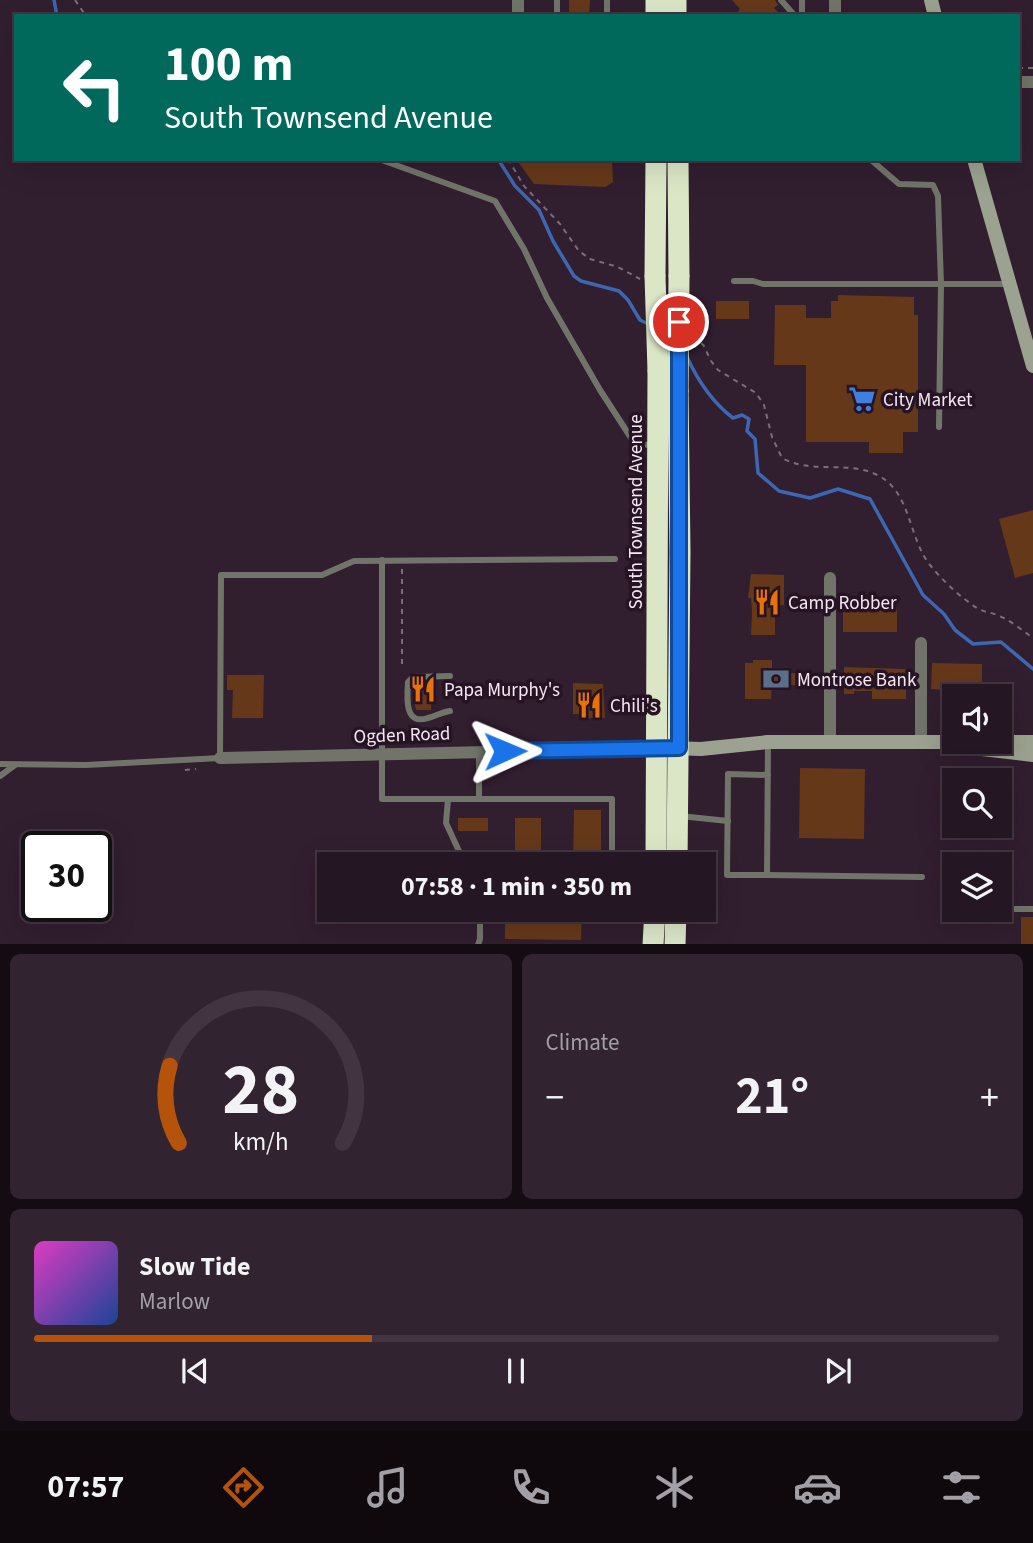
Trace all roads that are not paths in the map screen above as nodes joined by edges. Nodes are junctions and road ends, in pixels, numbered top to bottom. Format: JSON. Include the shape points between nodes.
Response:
{"nodes":[{"id":1,"x":781,"y":0,"type":"edge"},
{"id":2,"x":793,"y":14,"type":"edge"},
{"id":3,"x":385,"y":161,"type":"edge"},
{"id":4,"x":656,"y":161,"type":"edge"},
{"id":5,"x":678,"y":161,"type":"edge"},
{"id":6,"x":872,"y":161,"type":"edge"},
{"id":7,"x":975,"y":161,"type":"edge"},
{"id":8,"x":734,"y":281,"type":"dead end"},
{"id":9,"x":941,"y":284,"type":"junction"},
{"id":10,"x":1009,"y":284,"type":"junction"},
{"id":11,"x":1033,"y":366,"type":"edge"},
{"id":12,"x":939,"y":427,"type":"dead end"},
{"id":13,"x":658,"y":445,"type":"junction"},
{"id":14,"x":614,"y":559,"type":"dead end"},
{"id":15,"x":383,"y":560,"type":"junction"},
{"id":16,"x":830,"y":578,"type":"dead end"},
{"id":17,"x":921,"y":643,"type":"dead end"},
{"id":18,"x":450,"y":676,"type":"dead end"},
{"id":19,"x":450,"y":711,"type":"dead end"},
{"id":20,"x":768,"y":742,"type":"junction"},
{"id":21,"x":1033,"y":742,"type":"edge"},
{"id":22,"x":830,"y":743,"type":"junction"},
{"id":23,"x":921,"y":743,"type":"junction"},
{"id":24,"x":668,"y":748,"type":"junction"},
{"id":25,"x":479,"y":751,"type":"junction"},
{"id":26,"x":382,"y":754,"type":"junction"},
{"id":27,"x":1033,"y":755,"type":"edge"},
{"id":28,"x":220,"y":758,"type":"junction"},
{"id":29,"x":0,"y":764,"type":"edge"},
{"id":30,"x":17,"y":764,"type":"junction"},
{"id":31,"x":768,"y":775,"type":"junction"},
{"id":32,"x":0,"y":776,"type":"edge"},
{"id":33,"x":448,"y":799,"type":"junction"},
{"id":34,"x":479,"y":799,"type":"junction"},
{"id":35,"x":678,"y":816,"type":"junction"},
{"id":36,"x":728,"y":821,"type":"junction"},
{"id":37,"x":459,"y":852,"type":"edge"},
{"id":38,"x":612,"y":852,"type":"edge"},
{"id":39,"x":657,"y":852,"type":"edge"},
{"id":40,"x":677,"y":852,"type":"edge"},
{"id":41,"x":767,"y":875,"type":"junction"},
{"id":42,"x":922,"y":877,"type":"dead end"},
{"id":43,"x":1012,"y":909,"type":"edge"},
{"id":44,"x":1033,"y":909,"type":"edge"},
{"id":45,"x":480,"y":922,"type":"edge"},
{"id":46,"x":654,"y":922,"type":"edge"},
{"id":47,"x":676,"y":922,"type":"edge"},
{"id":48,"x":478,"y":944,"type":"edge"},
{"id":49,"x":653,"y":944,"type":"edge"},
{"id":50,"x":675,"y":944,"type":"edge"}],
"edges":[{"from":1,"to":2,"type":"lane"},
{"from":3,"to":13,"type":"lane","via":[[495,201],[635,444]]},
{"from":4,"to":13,"type":"highway","name":"South Townsend Avenue","bridge":true,"via":[[648,278],[658,371]]},
{"from":5,"to":24,"type":"highway","name":"South Townsend Avenue","bridge":true,"via":[[678,391]]},
{"from":6,"to":9,"type":"lane","via":[[899,184],[933,185],[938,196]]},
{"from":7,"to":10,"type":"street"},
{"from":8,"to":9,"type":"lane","via":[[763,285]]},
{"from":9,"to":10,"type":"lane"},
{"from":9,"to":12,"type":"lane"},
{"from":10,"to":11,"type":"street"},
{"from":13,"to":24,"type":"highway","name":"South Townsend Avenue"},
{"from":14,"to":15,"type":"lane"},
{"from":15,"to":26,"type":"lane"},
{"from":15,"to":28,"type":"lane","via":[[354,561],[322,575],[221,575]]},
{"from":16,"to":22,"type":"street"},
{"from":17,"to":23,"type":"street"},
{"from":18,"to":19,"type":"lane","via":[[413,677],[407,693],[408,710],[417,720]]},
{"from":20,"to":22,"type":"street","name":"Ogden Road"},
{"from":20,"to":24,"type":"street","name":"Ogden Road"},
{"from":20,"to":31,"type":"lane"},
{"from":21,"to":23,"type":"street","name":"Ogden Road"},
{"from":22,"to":23,"type":"street","name":"Ogden Road"},
{"from":23,"to":27,"type":"street","name":"Ogden Road"},
{"from":24,"to":25,"type":"street","name":"Ogden Road"},
{"from":24,"to":35,"type":"highway","name":"South Townsend Avenue"},
{"from":24,"to":39,"type":"highway","name":"South Townsend Avenue"},
{"from":25,"to":26,"type":"street","name":"Ogden Road"},
{"from":25,"to":34,"type":"lane"},
{"from":26,"to":28,"type":"street","name":"Ogden Road"},
{"from":26,"to":33,"type":"lane","via":[[382,799]]},
{"from":28,"to":30,"type":"lane"},
{"from":29,"to":30,"type":"lane"},
{"from":30,"to":32,"type":"lane"},
{"from":31,"to":36,"type":"lane","via":[[728,774]]},
{"from":31,"to":41,"type":"lane"},
{"from":33,"to":34,"type":"lane"},
{"from":33,"to":37,"type":"lane","via":[[446,823]]},
{"from":34,"to":38,"type":"lane","via":[[612,799]]},
{"from":35,"to":36,"type":"lane"},
{"from":35,"to":40,"type":"highway","name":"South Townsend Avenue"},
{"from":36,"to":41,"type":"lane","via":[[727,875]]},
{"from":41,"to":42,"type":"lane"},
{"from":43,"to":44,"type":"lane"},
{"from":45,"to":48,"type":"lane"},
{"from":46,"to":49,"type":"highway"},
{"from":47,"to":50,"type":"highway"}]}
